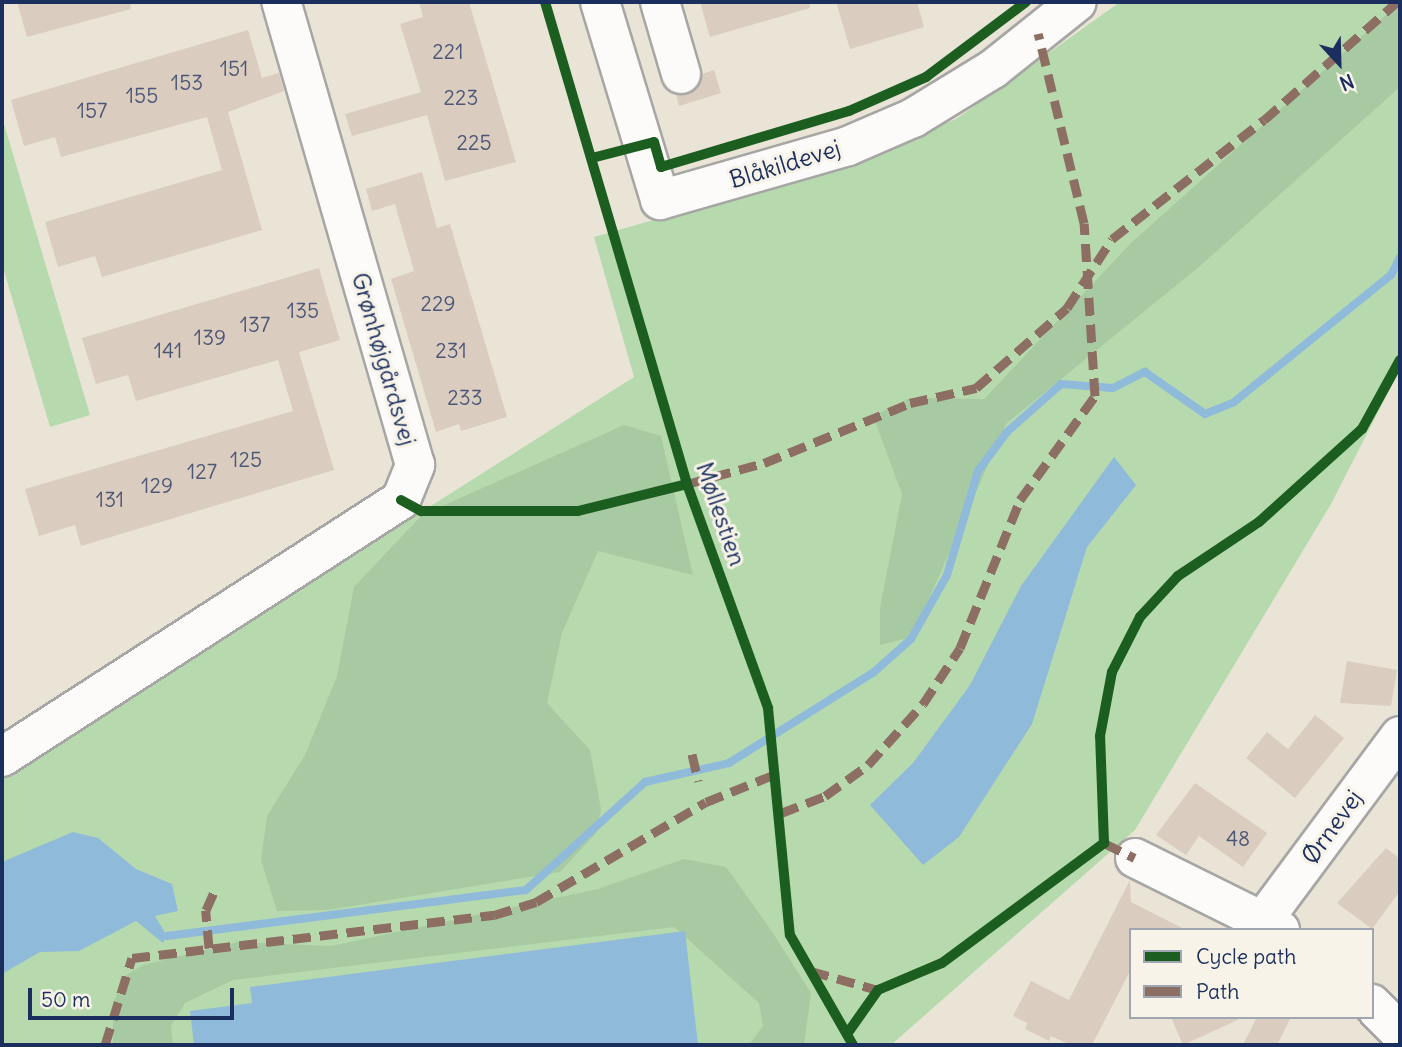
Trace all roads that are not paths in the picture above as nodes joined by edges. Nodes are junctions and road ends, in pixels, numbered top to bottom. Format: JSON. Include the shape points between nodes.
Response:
{"nodes":[{"id":1,"x":281,"y":2,"type":"edge"},
{"id":2,"x":600,"y":2,"type":"edge"},
{"id":3,"x":1077,"y":2,"type":"edge"},
{"id":4,"x":664,"y":17,"type":"edge"},
{"id":5,"x":614,"y":47,"type":"junction"},
{"id":6,"x":681,"y":74,"type":"dead end"},
{"id":7,"x":1400,"y":736,"type":"edge"},
{"id":8,"x":2,"y":757,"type":"edge"},
{"id":9,"x":1135,"y":858,"type":"dead end"},
{"id":10,"x":1272,"y":924,"type":"edge"},
{"id":11,"x":1374,"y":1006,"type":"edge"},
{"id":12,"x":1400,"y":1033,"type":"edge"}],
"edges":[{"from":1,"to":8,"type":"street","name":"Grønhøjgårdsvej","via":[[415,465],[401,500]]},
{"from":2,"to":5,"type":"street","name":"Blåkildevej"},
{"from":3,"to":5,"type":"street","name":"Blåkildevej","via":[[993,69],[913,118],[848,146],[660,200]]},
{"from":4,"to":5,"type":"street"},
{"from":4,"to":6,"type":"street"},
{"from":7,"to":10,"type":"street","name":"Ørnevej"},
{"from":9,"to":10,"type":"street"},
{"from":11,"to":12,"type":"street"}]}
